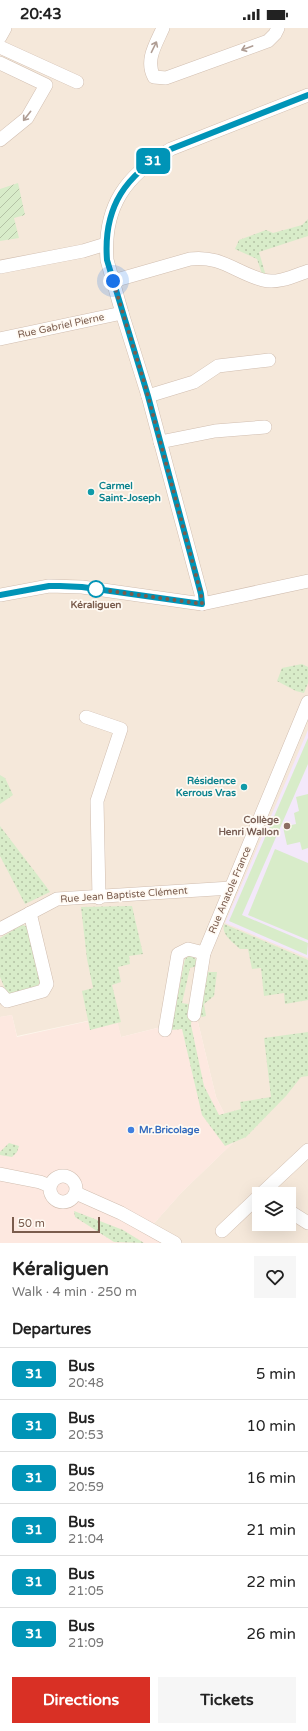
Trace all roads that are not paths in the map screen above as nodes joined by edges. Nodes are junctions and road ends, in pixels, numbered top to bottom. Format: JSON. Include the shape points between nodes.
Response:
{"nodes":[{"id":1,"x":5,"y":28,"type":"edge"},
{"id":2,"x":164,"y":28,"type":"edge"},
{"id":3,"x":278,"y":28,"type":"edge"},
{"id":4,"x":0,"y":37,"type":"edge"},
{"id":5,"x":0,"y":47,"type":"edge"},
{"id":6,"x":0,"y":64,"type":"edge"},
{"id":7,"x":77,"y":82,"type":"dead end"},
{"id":8,"x":308,"y":95,"type":"edge"},
{"id":9,"x":0,"y":140,"type":"edge"},
{"id":10,"x":106,"y":244,"type":"junction"},
{"id":11,"x":0,"y":266,"type":"edge"},
{"id":12,"x":308,"y":271,"type":"edge"},
{"id":13,"x":113,"y":281,"type":"junction"},
{"id":14,"x":122,"y":313,"type":"junction"},
{"id":15,"x":0,"y":339,"type":"edge"},
{"id":16,"x":269,"y":360,"type":"dead end"},
{"id":17,"x":148,"y":396,"type":"junction"},
{"id":18,"x":265,"y":427,"type":"dead end"},
{"id":19,"x":160,"y":442,"type":"junction"},
{"id":20,"x":308,"y":581,"type":"edge"},
{"id":21,"x":0,"y":595,"type":"edge"},
{"id":22,"x":202,"y":604,"type":"junction"},
{"id":23,"x":308,"y":702,"type":"edge"},
{"id":24,"x":86,"y":717,"type":"dead end"},
{"id":25,"x":231,"y":888,"type":"junction"},
{"id":26,"x":99,"y":898,"type":"junction"},
{"id":27,"x":30,"y":913,"type":"junction"},
{"id":28,"x":0,"y":929,"type":"edge"},
{"id":29,"x":204,"y":953,"type":"junction"},
{"id":30,"x":4,"y":997,"type":"edge"},
{"id":31,"x":194,"y":1015,"type":"dead end"},
{"id":32,"x":165,"y":1030,"type":"dead end"},
{"id":33,"x":308,"y":1150,"type":"edge"},
{"id":34,"x":0,"y":1174,"type":"edge"},
{"id":35,"x":50,"y":1186,"type":"junction"},
{"id":36,"x":268,"y":1187,"type":"edge"},
{"id":37,"x":76,"y":1193,"type":"junction"},
{"id":38,"x":252,"y":1203,"type":"edge"},
{"id":39,"x":296,"y":1215,"type":"edge"},
{"id":40,"x":308,"y":1223,"type":"edge"},
{"id":41,"x":149,"y":1229,"type":"junction"},
{"id":42,"x":222,"y":1231,"type":"dead end"},
{"id":43,"x":165,"y":1243,"type":"edge"},
{"id":44,"x":175,"y":1243,"type":"edge"}],
"edges":[{"from":1,"to":4,"type":"street"},
{"from":3,"to":2,"type":"street","one_way":true,"via":[[268,41],[166,78],[154,77],[150,71],[151,54]]},
{"from":5,"to":7,"type":"street"},
{"from":6,"to":9,"type":"street","one_way":true,"via":[[46,85],[28,118]]},
{"from":8,"to":10,"type":"street","via":[[171,149],[150,162],[132,179],[116,200],[109,220]]},
{"from":10,"to":11,"type":"street"},
{"from":10,"to":13,"type":"street"},
{"from":12,"to":13,"type":"street","via":[[278,281],[264,281],[216,259],[203,257]]},
{"from":13,"to":14,"type":"street"},
{"from":14,"to":15,"type":"street","name":"Rue Gabriel Pierne"},
{"from":14,"to":17,"type":"street"},
{"from":16,"to":17,"type":"street","via":[[218,366],[194,382]]},
{"from":17,"to":19,"type":"street"},
{"from":18,"to":19,"type":"street","via":[[215,431]]},
{"from":19,"to":22,"type":"street"},
{"from":20,"to":22,"type":"street"},
{"from":21,"to":22,"type":"street","via":[[62,586]]},
{"from":23,"to":25,"type":"street","name":"Rue Anatole France"},
{"from":24,"to":26,"type":"street","via":[[121,729],[97,801]]},
{"from":25,"to":26,"type":"street","name":"Rue Jean Baptiste Clément"},
{"from":25,"to":29,"type":"street","name":"Rue Anatole France"},
{"from":26,"to":27,"type":"street","name":"Rue Jean Baptiste Clément","via":[[57,899]]},
{"from":27,"to":28,"type":"street","name":"Rue Jean Baptiste Clément"},
{"from":27,"to":30,"type":"street","via":[[47,984],[43,991]]},
{"from":29,"to":31,"type":"street","name":"Rue Anatole France"},
{"from":29,"to":32,"type":"street","via":[[188,949],[178,954]]},
{"from":33,"to":36,"type":"street"},
{"from":34,"to":35,"type":"street"},
{"from":35,"to":37,"type":"street","via":[[56,1178],[66,1177],[75,1184]]},
{"from":35,"to":37,"type":"street","via":[[51,1196],[58,1202],[68,1201]]},
{"from":37,"to":41,"type":"street"},
{"from":38,"to":42,"type":"street"},
{"from":39,"to":40,"type":"street"},
{"from":41,"to":43,"type":"street"},
{"from":41,"to":44,"type":"street"}]}
